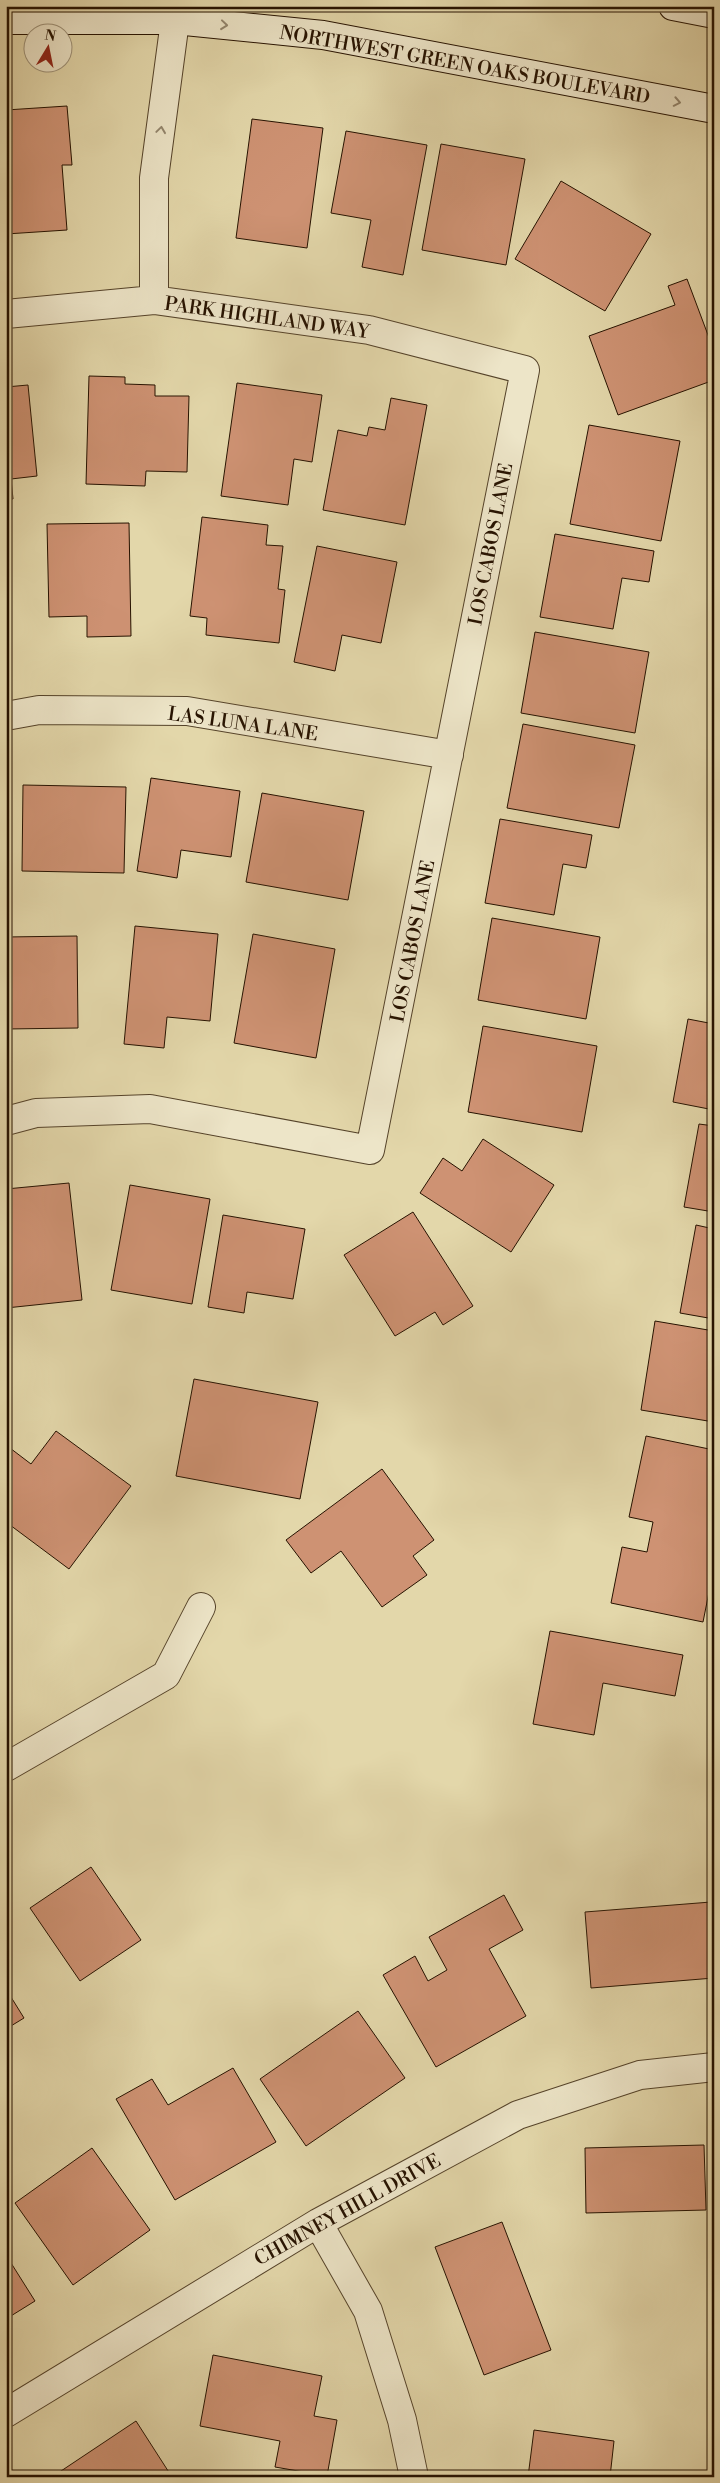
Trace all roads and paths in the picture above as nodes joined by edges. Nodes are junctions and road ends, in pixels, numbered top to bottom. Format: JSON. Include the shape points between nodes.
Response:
{"nodes":[{"id":1,"x":673,"y":6,"type":"edge"},
{"id":2,"x":176,"y":13,"type":"edge"},
{"id":3,"x":714,"y":14,"type":"edge"},
{"id":4,"x":6,"y":20,"type":"edge"},
{"id":5,"x":714,"y":110,"type":"edge"},
{"id":6,"x":154,"y":300,"type":"junction"},
{"id":7,"x":6,"y":314,"type":"edge"},
{"id":8,"x":525,"y":370,"type":"joint"},
{"id":9,"x":6,"y":716,"type":"edge"},
{"id":10,"x":449,"y":754,"type":"junction"},
{"id":11,"x":6,"y":1121,"type":"edge"},
{"id":12,"x":201,"y":1607,"type":"dead end"},
{"id":13,"x":6,"y":1767,"type":"edge"},
{"id":14,"x":714,"y":2067,"type":"edge"},
{"id":15,"x":318,"y":2223,"type":"junction"},
{"id":16,"x":6,"y":2413,"type":"edge"},
{"id":17,"x":414,"y":2477,"type":"edge"}],
"edges":[{"from":1,"to":3,"type":"street"},
{"from":2,"to":4,"type":"street","name":"NORTHWEST GREEN OAKS BOULEVARD"},
{"from":2,"to":5,"type":"street","name":"NORTHWEST GREEN OAKS BOULEVARD","one_way":true,"via":[[323,35]]},
{"from":6,"to":2,"type":"street","one_way":true,"via":[[154,178]]},
{"from":6,"to":7,"type":"street","name":"PARK HIGHLAND WAY"},
{"from":6,"to":8,"type":"street","name":"PARK HIGHLAND WAY","via":[[369,330]]},
{"from":8,"to":10,"type":"street","name":"LOS CABOS LANE"},
{"from":9,"to":10,"type":"street","name":"LAS LUNA LANE","via":[[39,710],[187,711]]},
{"from":10,"to":11,"type":"street","name":"LOS CABOS LANE","via":[[370,1150],[150,1109],[36,1113]]},
{"from":12,"to":13,"type":"street","via":[[166,1675]]},
{"from":14,"to":15,"type":"street","name":"CHIMNEY HILL DRIVE","via":[[640,2074],[518,2115]]},
{"from":15,"to":16,"type":"street","name":"CHIMNEY HILL DRIVE"},
{"from":15,"to":17,"type":"street","via":[[368,2311],[402,2420]]}]}
